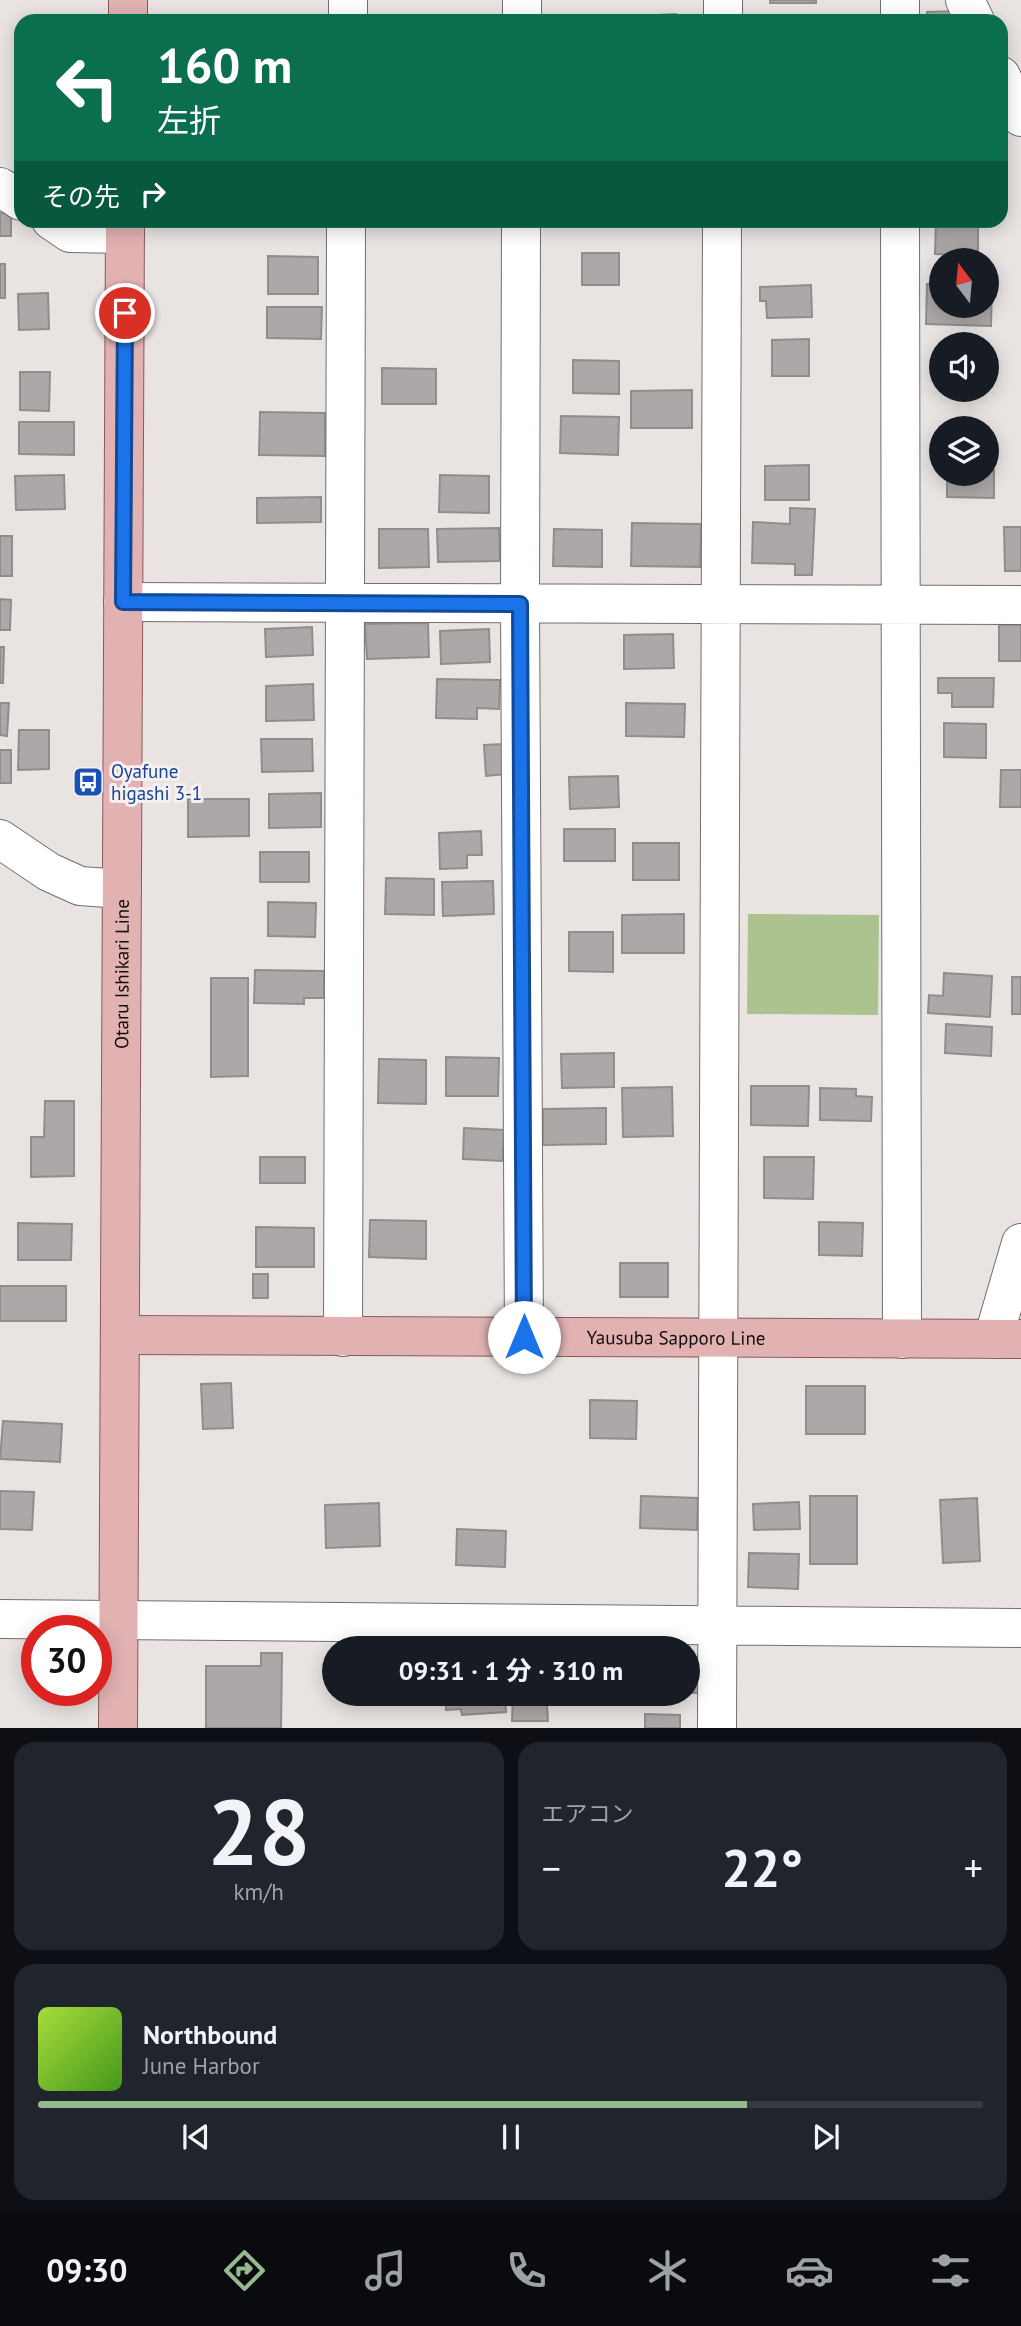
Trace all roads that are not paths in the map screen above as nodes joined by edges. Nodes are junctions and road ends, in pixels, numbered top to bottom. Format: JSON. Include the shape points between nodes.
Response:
{"nodes":[{"id":1,"x":1008,"y":90,"type":"edge"},
{"id":2,"x":1021,"y":117,"type":"edge"},
{"id":3,"x":63,"y":228,"type":"edge"},
{"id":4,"x":116,"y":228,"type":"edge"},
{"id":5,"x":125,"y":228,"type":"edge"},
{"id":6,"x":346,"y":228,"type":"edge"},
{"id":7,"x":521,"y":228,"type":"edge"},
{"id":8,"x":722,"y":228,"type":"edge"},
{"id":9,"x":900,"y":228,"type":"edge"},
{"id":10,"x":123,"y":602,"type":"junction"},
{"id":11,"x":344,"y":603,"type":"junction"},
{"id":12,"x":520,"y":604,"type":"junction"},
{"id":13,"x":722,"y":604,"type":"junction"},
{"id":14,"x":900,"y":605,"type":"junction"},
{"id":15,"x":1021,"y":606,"type":"edge"},
{"id":16,"x":0,"y":839,"type":"edge"},
{"id":17,"x":122,"y":889,"type":"junction"},
{"id":18,"x":1021,"y":1243,"type":"edge"},
{"id":19,"x":120,"y":1335,"type":"junction"},
{"id":20,"x":344,"y":1336,"type":"junction"},
{"id":21,"x":524,"y":1337,"type":"junction"},
{"id":22,"x":720,"y":1338,"type":"junction"},
{"id":23,"x":902,"y":1339,"type":"junction"},
{"id":24,"x":1007,"y":1339,"type":"edge"},
{"id":25,"x":0,"y":1619,"type":"edge"},
{"id":26,"x":118,"y":1619,"type":"junction"},
{"id":27,"x":718,"y":1625,"type":"junction"},
{"id":28,"x":1021,"y":1628,"type":"edge"},
{"id":29,"x":118,"y":1727,"type":"edge"},
{"id":30,"x":717,"y":1727,"type":"edge"}],
"edges":[{"from":1,"to":2,"type":"street"},
{"from":3,"to":4,"type":"street","via":[[70,233]]},
{"from":5,"to":10,"type":"main road","name":"Otaru Ishikari Line"},
{"from":6,"to":11,"type":"street"},
{"from":7,"to":12,"type":"street"},
{"from":8,"to":13,"type":"street"},
{"from":9,"to":14,"type":"street"},
{"from":10,"to":11,"type":"street"},
{"from":10,"to":17,"type":"main road","name":"Otaru Ishikari Line"},
{"from":11,"to":12,"type":"street"},
{"from":11,"to":20,"type":"street"},
{"from":12,"to":13,"type":"street"},
{"from":12,"to":21,"type":"street"},
{"from":13,"to":14,"type":"street"},
{"from":13,"to":22,"type":"street"},
{"from":14,"to":15,"type":"street"},
{"from":14,"to":23,"type":"street"},
{"from":16,"to":17,"type":"street","via":[[79,886]]},
{"from":17,"to":19,"type":"main road","name":"Otaru Ishikari Line"},
{"from":18,"to":24,"type":"street"},
{"from":19,"to":20,"type":"main road","name":"Yausuba Sapporo Line"},
{"from":19,"to":26,"type":"main road","name":"Otaru Ishikari Line"},
{"from":20,"to":21,"type":"main road","name":"Yausuba Sapporo Line"},
{"from":21,"to":22,"type":"main road","name":"Yausuba Sapporo Line"},
{"from":22,"to":23,"type":"main road","name":"Yausuba Sapporo Line"},
{"from":22,"to":27,"type":"street"},
{"from":23,"to":24,"type":"main road","name":"Yausuba Sapporo Line"},
{"from":25,"to":26,"type":"street"},
{"from":26,"to":27,"type":"street"},
{"from":26,"to":29,"type":"main road","name":"Otaru Ishikari Line"},
{"from":27,"to":28,"type":"street"},
{"from":27,"to":30,"type":"street"}]}
